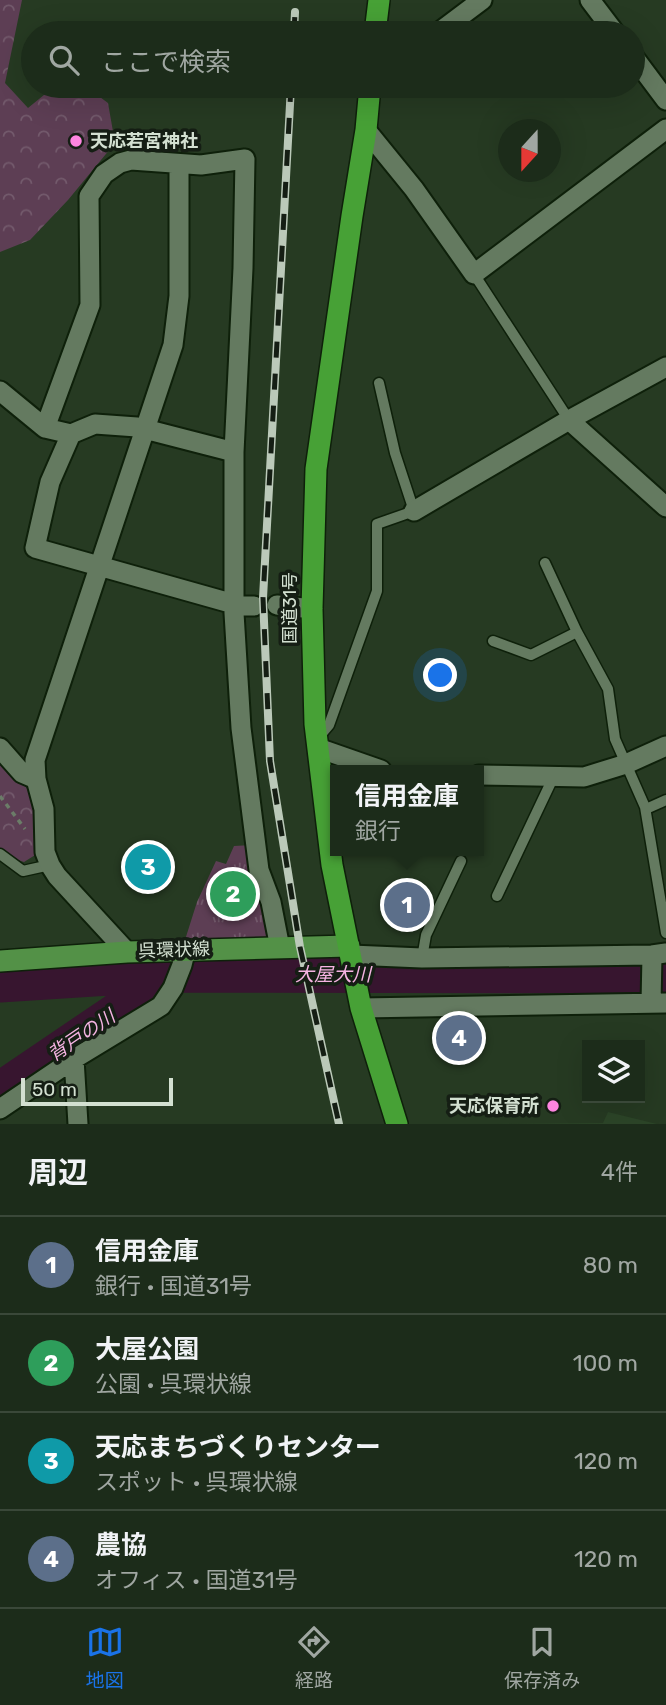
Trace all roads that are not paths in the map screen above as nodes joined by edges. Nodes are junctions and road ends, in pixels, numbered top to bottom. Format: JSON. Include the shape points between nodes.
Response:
{"nodes":[{"id":1,"x":379,"y":0,"type":"edge"},
{"id":2,"x":482,"y":0,"type":"edge"},
{"id":3,"x":590,"y":0,"type":"edge"},
{"id":4,"x":376,"y":21,"type":"edge"},
{"id":5,"x":454,"y":21,"type":"edge"},
{"id":6,"x":606,"y":21,"type":"edge"},
{"id":7,"x":645,"y":72,"type":"edge"},
{"id":8,"x":369,"y":98,"type":"edge"},
{"id":9,"x":666,"y":100,"type":"edge"},
{"id":10,"x":666,"y":129,"type":"edge"},
{"id":11,"x":366,"y":130,"type":"junction"},
{"id":12,"x":179,"y":164,"type":"junction"},
{"id":13,"x":474,"y":274,"type":"junction"},
{"id":14,"x":666,"y":367,"type":"edge"},
{"id":15,"x":379,"y":383,"type":"dead end"},
{"id":16,"x":0,"y":391,"type":"edge"},
{"id":17,"x":569,"y":420,"type":"junction"},
{"id":18,"x":45,"y":428,"type":"junction"},
{"id":19,"x":146,"y":429,"type":"junction"},
{"id":20,"x":71,"y":434,"type":"junction"},
{"id":21,"x":233,"y":452,"type":"junction"},
{"id":22,"x":666,"y":507,"type":"edge"},
{"id":23,"x":414,"y":511,"type":"junction"},
{"id":24,"x":545,"y":562,"type":"dead end"},
{"id":25,"x":100,"y":567,"type":"junction"},
{"id":26,"x":233,"y":603,"type":"junction"},
{"id":27,"x":277,"y":605,"type":"dead end"},
{"id":28,"x":254,"y":606,"type":"dead end"},
{"id":29,"x":312,"y":609,"type":"junction"},
{"id":30,"x":577,"y":632,"type":"junction"},
{"id":31,"x":493,"y":641,"type":"dead end"},
{"id":32,"x":318,"y":744,"type":"junction"},
{"id":33,"x":666,"y":746,"type":"edge"},
{"id":34,"x":0,"y":748,"type":"edge"},
{"id":35,"x":626,"y":764,"type":"junction"},
{"id":36,"x":369,"y":765,"type":"edge"},
{"id":37,"x":484,"y":775,"type":"edge"},
{"id":38,"x":553,"y":778,"type":"junction"},
{"id":39,"x":36,"y":779,"type":"junction"},
{"id":40,"x":666,"y":800,"type":"edge"},
{"id":41,"x":646,"y":809,"type":"junction"},
{"id":42,"x":330,"y":848,"type":"edge"},
{"id":43,"x":0,"y":854,"type":"edge"},
{"id":44,"x":331,"y":856,"type":"edge"},
{"id":45,"x":461,"y":861,"type":"dead end"},
{"id":46,"x":50,"y":864,"type":"junction"},
{"id":47,"x":497,"y":896,"type":"dead end"},
{"id":48,"x":666,"y":933,"type":"edge"},
{"id":49,"x":280,"y":948,"type":"junction"},
{"id":50,"x":127,"y":952,"type":"junction"},
{"id":51,"x":350,"y":953,"type":"junction"},
{"id":52,"x":656,"y":956,"type":"edge"},
{"id":53,"x":184,"y":957,"type":"junction"},
{"id":54,"x":422,"y":958,"type":"junction"},
{"id":55,"x":0,"y":961,"type":"edge"},
{"id":56,"x":656,"y":1000,"type":"edge"},
{"id":57,"x":360,"y":1002,"type":"junction"},
{"id":58,"x":74,"y":1059,"type":"junction"},
{"id":59,"x":0,"y":1109,"type":"edge"},
{"id":60,"x":78,"y":1124,"type":"edge"},
{"id":61,"x":397,"y":1124,"type":"edge"}],
"edges":[{"from":1,"to":4,"type":"highway"},
{"from":2,"to":5,"type":"street"},
{"from":3,"to":6,"type":"street"},
{"from":7,"to":9,"type":"street"},
{"from":8,"to":11,"type":"highway","name":"国道31号"},
{"from":10,"to":13,"type":"street"},
{"from":11,"to":13,"type":"street"},
{"from":11,"to":29,"type":"highway","name":"国道31号","via":[[317,469]]},
{"from":12,"to":18,"type":"street","via":[[120,163],[104,174],[89,196],[90,305]]},
{"from":12,"to":19,"type":"street","via":[[178,314]]},
{"from":12,"to":21,"type":"street","via":[[245,159]]},
{"from":13,"to":17,"type":"lane"},
{"from":14,"to":17,"type":"street"},
{"from":15,"to":23,"type":"lane"},
{"from":16,"to":18,"type":"street"},
{"from":17,"to":22,"type":"street"},
{"from":17,"to":23,"type":"street"},
{"from":18,"to":20,"type":"street"},
{"from":19,"to":20,"type":"street","via":[[95,424]]},
{"from":19,"to":21,"type":"street"},
{"from":19,"to":25,"type":"street"},
{"from":20,"to":25,"type":"street","via":[[50,482],[35,548]]},
{"from":21,"to":26,"type":"street"},
{"from":23,"to":32,"type":"lane","via":[[377,524],[377,591]]},
{"from":24,"to":30,"type":"lane"},
{"from":25,"to":26,"type":"street"},
{"from":25,"to":39,"type":"street","via":[[35,760]]},
{"from":26,"to":28,"type":"street"},
{"from":26,"to":49,"type":"street","via":[[241,728],[259,870]]},
{"from":27,"to":29,"type":"street"},
{"from":29,"to":32,"type":"highway","name":"国道31号"},
{"from":30,"to":31,"type":"lane","via":[[531,655]]},
{"from":30,"to":35,"type":"lane","via":[[608,689],[615,739]]},
{"from":32,"to":36,"type":"street"},
{"from":32,"to":42,"type":"highway","name":"国道31号"},
{"from":33,"to":35,"type":"street"},
{"from":34,"to":39,"type":"street","via":[[22,773]]},
{"from":35,"to":38,"type":"street","via":[[584,777]]},
{"from":35,"to":41,"type":"lane"},
{"from":37,"to":38,"type":"street"},
{"from":38,"to":47,"type":"lane"},
{"from":39,"to":46,"type":"street"},
{"from":40,"to":41,"type":"lane"},
{"from":41,"to":48,"type":"lane"},
{"from":43,"to":46,"type":"lane","via":[[23,871]]},
{"from":44,"to":51,"type":"highway","name":"国道31号"},
{"from":45,"to":54,"type":"lane","via":[[426,935]]},
{"from":46,"to":50,"type":"street"},
{"from":49,"to":51,"type":"main road","name":"呉環状線"},
{"from":49,"to":53,"type":"main road","name":"呉環状線"},
{"from":50,"to":53,"type":"main road","name":"呉環状線"},
{"from":50,"to":55,"type":"main road","name":"呉環状線"},
{"from":51,"to":54,"type":"street"},
{"from":51,"to":57,"type":"highway","name":"国道31号"},
{"from":52,"to":54,"type":"street"},
{"from":52,"to":56,"type":"street"},
{"from":53,"to":58,"type":"street","via":[[161,1006]]},
{"from":56,"to":57,"type":"street"},
{"from":57,"to":61,"type":"highway","name":"国道31号"},
{"from":58,"to":59,"type":"street"},
{"from":58,"to":60,"type":"street"}]}
